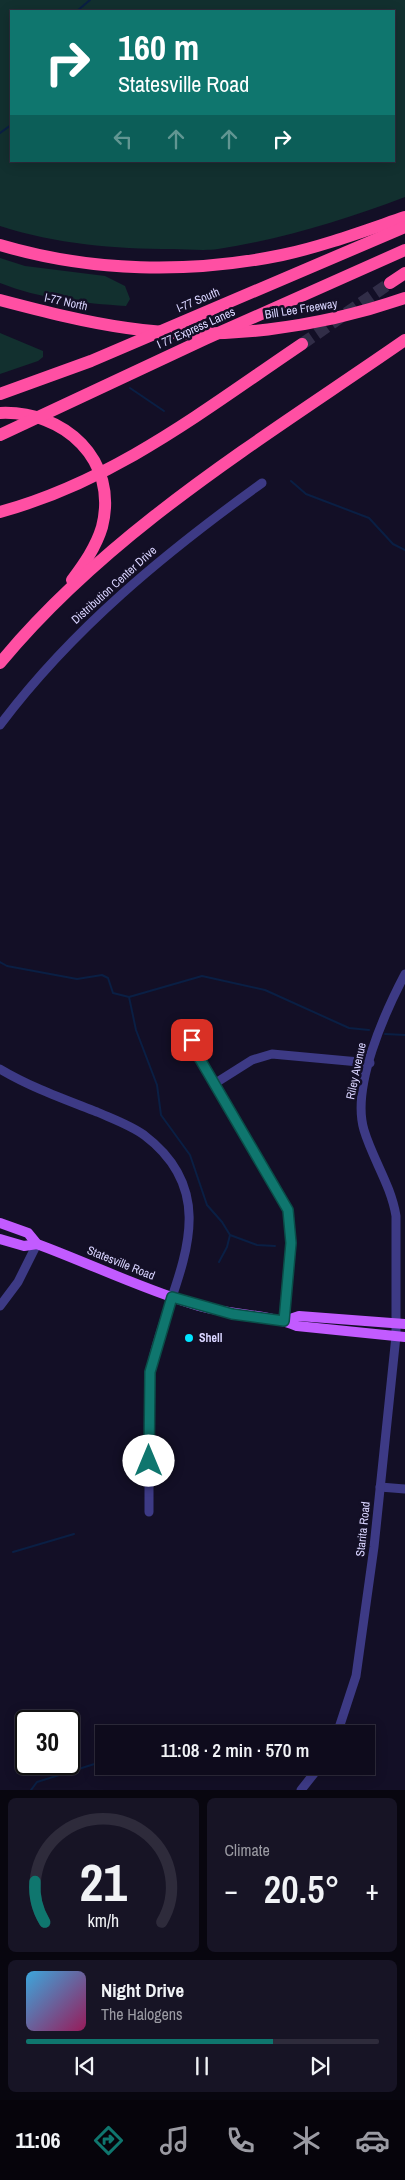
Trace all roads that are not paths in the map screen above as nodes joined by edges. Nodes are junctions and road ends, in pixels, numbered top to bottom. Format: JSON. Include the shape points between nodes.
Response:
{"nodes":[{"id":1,"x":405,"y":216,"type":"edge"},
{"id":2,"x":405,"y":227,"type":"edge"},
{"id":3,"x":0,"y":245,"type":"edge"},
{"id":4,"x":405,"y":250,"type":"edge"},
{"id":5,"x":405,"y":273,"type":"edge"},
{"id":6,"x":390,"y":283,"type":"tunnel mouth"},
{"id":7,"x":0,"y":291,"type":"edge"},
{"id":8,"x":405,"y":298,"type":"edge"},
{"id":9,"x":0,"y":300,"type":"edge"},
{"id":10,"x":131,"y":329,"type":"junction"},
{"id":11,"x":246,"y":331,"type":"joint"},
{"id":12,"x":405,"y":340,"type":"edge"},
{"id":13,"x":302,"y":344,"type":"tunnel mouth"},
{"id":14,"x":0,"y":394,"type":"edge"},
{"id":15,"x":0,"y":413,"type":"edge"},
{"id":16,"x":0,"y":435,"type":"edge"},
{"id":17,"x":262,"y":483,"type":"dead end"},
{"id":18,"x":0,"y":512,"type":"edge"},
{"id":19,"x":57,"y":600,"type":"junction"},
{"id":20,"x":0,"y":663,"type":"edge"},
{"id":21,"x":0,"y":725,"type":"edge"},
{"id":22,"x":405,"y":974,"type":"edge"},
{"id":23,"x":192,"y":1040,"type":"dead end"},
{"id":24,"x":370,"y":1063,"type":"junction"},
{"id":25,"x":0,"y":1069,"type":"edge"},
{"id":26,"x":214,"y":1084,"type":"junction"},
{"id":27,"x":0,"y":1223,"type":"edge"},
{"id":28,"x":0,"y":1239,"type":"edge"},
{"id":29,"x":38,"y":1244,"type":"junction"},
{"id":30,"x":172,"y":1297,"type":"junction"},
{"id":31,"x":0,"y":1306,"type":"edge"},
{"id":32,"x":284,"y":1321,"type":"junction"},
{"id":33,"x":401,"y":1324,"type":"edge"},
{"id":34,"x":401,"y":1336,"type":"edge"},
{"id":35,"x":380,"y":1487,"type":"junction"},
{"id":36,"x":405,"y":1489,"type":"edge"},
{"id":37,"x":148,"y":1512,"type":"dead end"},
{"id":38,"x":340,"y":1725,"type":"edge"},
{"id":39,"x":313,"y":1775,"type":"edge"},
{"id":40,"x":301,"y":1790,"type":"edge"}],
"edges":[{"from":1,"to":3,"type":"highway","via":[[344,238],[283,254],[194,266],[92,264]]},
{"from":2,"to":14,"type":"highway","name":"I-77 South","via":[[83,364]]},
{"from":4,"to":16,"type":"highway","name":"I 77 Express Lanes","via":[[205,338]]},
{"from":5,"to":6,"type":"highway"},
{"from":7,"to":10,"type":"highway","via":[[112,319]]},
{"from":8,"to":11,"type":"highway","name":"Bill Lee Freeway","via":[[361,312],[298,325]]},
{"from":9,"to":10,"type":"highway","name":"I-77 North"},
{"from":10,"to":11,"type":"highway","name":"I-77 North"},
{"from":12,"to":19,"type":"highway","via":[[184,494]]},
{"from":13,"to":18,"type":"highway","via":[[116,467],[50,497]]},
{"from":15,"to":19,"type":"highway","via":[[36,416],[62,426],[87,451],[101,480],[104,512],[99,534],[84,563]]},
{"from":17,"to":21,"type":"street","name":"Distribution Center Drive","via":[[163,557],[103,610],[44,670]]},
{"from":19,"to":20,"type":"highway"},
{"from":22,"to":24,"type":"street","name":"Riley Avenue","via":[[380,1023]]},
{"from":23,"to":26,"type":"street"},
{"from":24,"to":26,"type":"street","via":[[272,1054],[252,1060]]},
{"from":24,"to":33,"type":"street","name":"Riley Avenue","via":[[362,1121],[393,1200]]},
{"from":25,"to":30,"type":"street","via":[[129,1126],[166,1156],[181,1182],[189,1219],[187,1250]]},
{"from":26,"to":32,"type":"street","via":[[288,1210],[291,1243]]},
{"from":27,"to":29,"type":"main road","name":"Statesville Road","via":[[28,1233]]},
{"from":28,"to":29,"type":"main road","name":"Statesville Road","via":[[24,1246]]},
{"from":29,"to":30,"type":"main road","name":"Statesville Road"},
{"from":29,"to":31,"type":"street","via":[[18,1282]]},
{"from":30,"to":32,"type":"main road","name":"Statesville Road","via":[[232,1314]]},
{"from":30,"to":37,"type":"street","via":[[150,1375]]},
{"from":32,"to":33,"type":"main road","name":"Statesville Road","via":[[299,1316]]},
{"from":32,"to":34,"type":"main road","name":"Statesville Road","via":[[297,1326]]},
{"from":33,"to":34,"type":"street","name":"Starita Road"},
{"from":34,"to":35,"type":"street","name":"Starita Road"},
{"from":35,"to":36,"type":"street"},
{"from":35,"to":38,"type":"street","name":"Starita Road","via":[[356,1676]]},
{"from":39,"to":40,"type":"street"}]}
